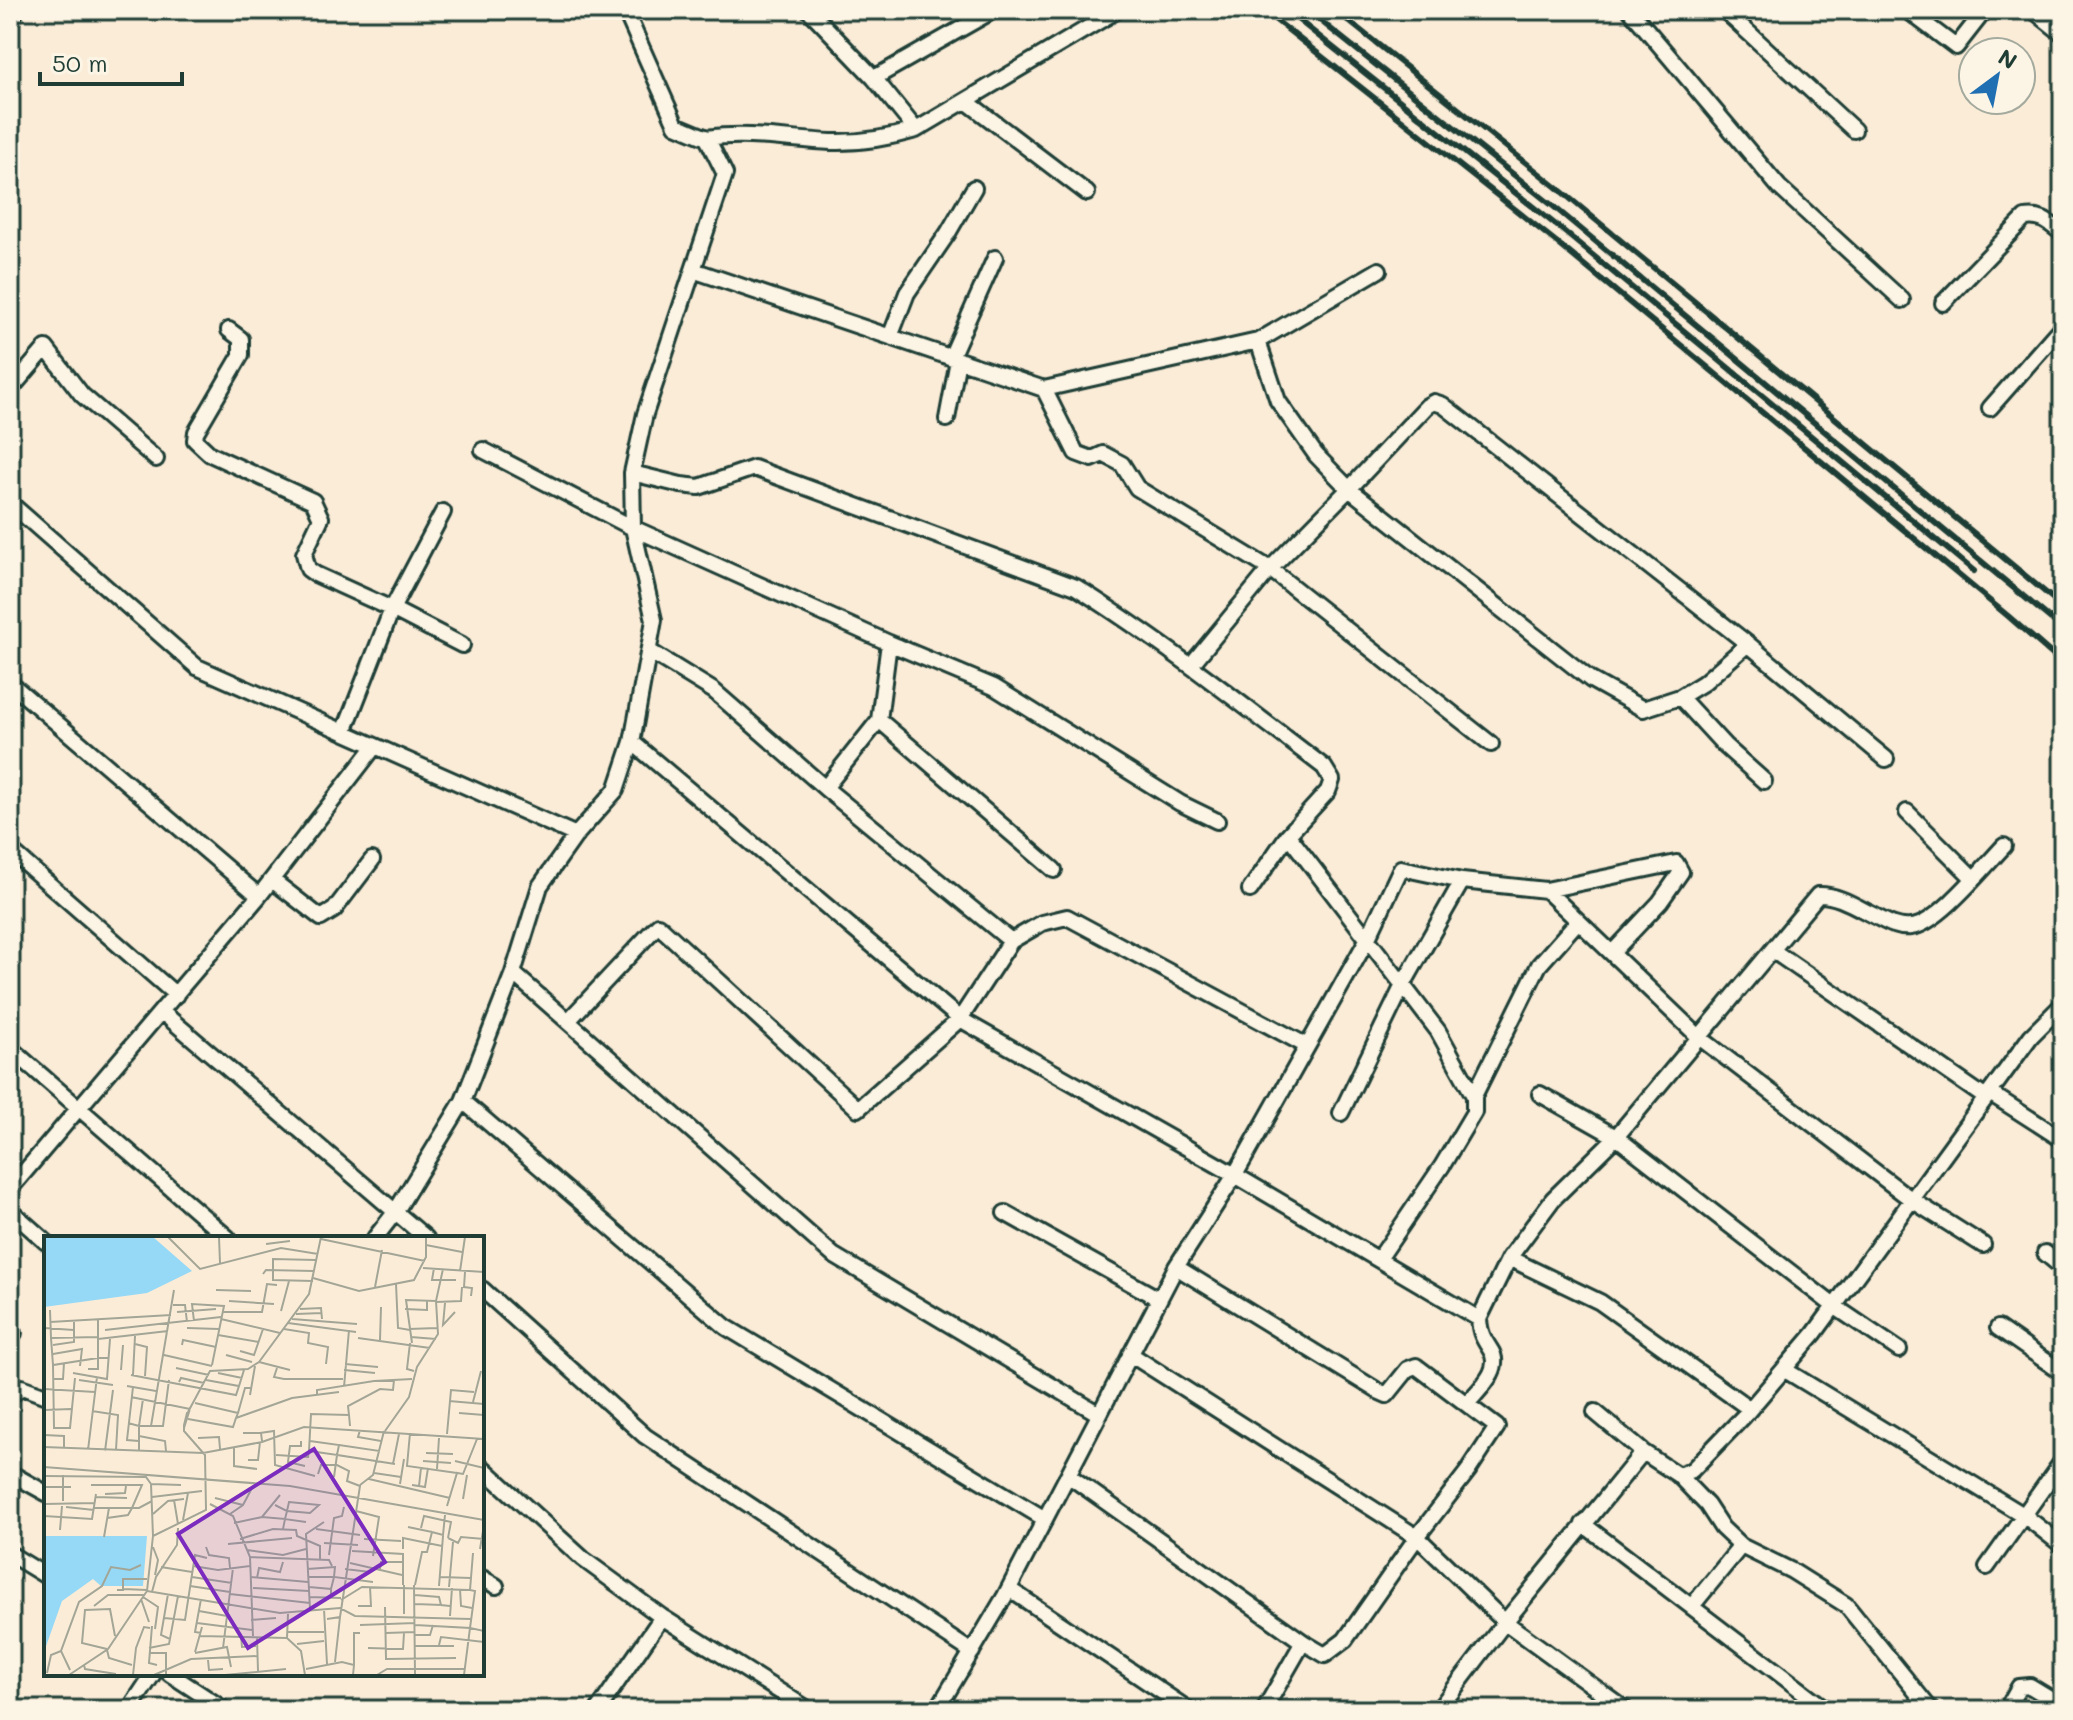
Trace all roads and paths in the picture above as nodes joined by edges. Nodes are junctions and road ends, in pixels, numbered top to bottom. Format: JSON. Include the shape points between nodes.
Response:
{"nodes":[{"id":1,"x":16,"y":10,"type":"edge"},
{"id":2,"x":625,"y":10,"type":"edge"},
{"id":3,"x":809,"y":10,"type":"edge"},
{"id":4,"x":994,"y":10,"type":"edge"},
{"id":5,"x":1118,"y":10,"type":"edge"},
{"id":6,"x":1630,"y":10,"type":"edge"},
{"id":7,"x":1724,"y":10,"type":"edge"},
{"id":8,"x":1907,"y":10,"type":"edge"},
{"id":9,"x":1985,"y":10,"type":"edge"},
{"id":10,"x":2033,"y":10,"type":"edge"},
{"id":11,"x":10,"y":23,"type":"edge"},
{"id":12,"x":2063,"y":34,"type":"edge"},
{"id":13,"x":874,"y":78,"type":"junction"},
{"id":14,"x":966,"y":101,"type":"junction"},
{"id":15,"x":916,"y":130,"type":"junction"},
{"id":16,"x":1854,"y":130,"type":"dead end"},
{"id":17,"x":707,"y":138,"type":"junction"},
{"id":18,"x":974,"y":188,"type":"dead end"},
{"id":19,"x":1087,"y":193,"type":"dead end"},
{"id":20,"x":2063,"y":234,"type":"edge"},
{"id":21,"x":995,"y":258,"type":"dead end"},
{"id":22,"x":693,"y":270,"type":"junction"},
{"id":23,"x":1379,"y":270,"type":"dead end"},
{"id":24,"x":1902,"y":300,"type":"dead end"},
{"id":25,"x":1943,"y":303,"type":"dead end"},
{"id":26,"x":2063,"y":325,"type":"edge"},
{"id":27,"x":229,"y":330,"type":"dead end"},
{"id":28,"x":890,"y":337,"type":"junction"},
{"id":29,"x":1258,"y":341,"type":"junction"},
{"id":30,"x":954,"y":359,"type":"junction"},
{"id":31,"x":1044,"y":389,"type":"junction"},
{"id":32,"x":10,"y":390,"type":"edge"},
{"id":33,"x":1990,"y":408,"type":"dead end"},
{"id":34,"x":947,"y":419,"type":"dead end"},
{"id":35,"x":483,"y":450,"type":"dead end"},
{"id":36,"x":156,"y":459,"type":"dead end"},
{"id":37,"x":632,"y":473,"type":"junction"},
{"id":38,"x":1349,"y":489,"type":"junction"},
{"id":39,"x":10,"y":503,"type":"edge"},
{"id":40,"x":443,"y":512,"type":"dead end"},
{"id":41,"x":633,"y":528,"type":"junction"},
{"id":42,"x":1270,"y":569,"type":"junction"},
{"id":43,"x":392,"y":609,"type":"junction"},
{"id":44,"x":889,"y":643,"type":"junction"},
{"id":45,"x":1748,"y":644,"type":"junction"},
{"id":46,"x":462,"y":645,"type":"dead end"},
{"id":47,"x":649,"y":651,"type":"junction"},
{"id":48,"x":1191,"y":665,"type":"junction"},
{"id":49,"x":10,"y":683,"type":"edge"},
{"id":50,"x":1680,"y":697,"type":"junction"},
{"id":51,"x":879,"y":720,"type":"junction"},
{"id":52,"x":344,"y":732,"type":"junction"},
{"id":53,"x":632,"y":742,"type":"junction"},
{"id":54,"x":1491,"y":744,"type":"dead end"},
{"id":55,"x":375,"y":746,"type":"junction"},
{"id":56,"x":1886,"y":759,"type":"dead end"},
{"id":57,"x":1764,"y":781,"type":"dead end"},
{"id":58,"x":825,"y":788,"type":"junction"},
{"id":59,"x":1907,"y":812,"type":"dead end"},
{"id":60,"x":1217,"y":821,"type":"dead end"},
{"id":61,"x":576,"y":835,"type":"junction"},
{"id":62,"x":1288,"y":835,"type":"junction"},
{"id":63,"x":2004,"y":846,"type":"dead end"},
{"id":64,"x":10,"y":850,"type":"edge"},
{"id":65,"x":372,"y":860,"type":"dead end"},
{"id":66,"x":1054,"y":870,"type":"dead end"},
{"id":67,"x":1973,"y":878,"type":"junction"},
{"id":68,"x":272,"y":880,"type":"junction"},
{"id":69,"x":1462,"y":881,"type":"junction"},
{"id":70,"x":1250,"y":890,"type":"dead end"},
{"id":71,"x":1546,"y":890,"type":"junction"},
{"id":72,"x":259,"y":896,"type":"junction"},
{"id":73,"x":1578,"y":921,"type":"junction"},
{"id":74,"x":1367,"y":940,"type":"junction"},
{"id":75,"x":1011,"y":941,"type":"junction"},
{"id":76,"x":1772,"y":950,"type":"junction"},
{"id":77,"x":1612,"y":953,"type":"junction"},
{"id":78,"x":513,"y":973,"type":"junction"},
{"id":79,"x":1404,"y":983,"type":"junction"},
{"id":80,"x":176,"y":995,"type":"junction"},
{"id":81,"x":2063,"y":1004,"type":"edge"},
{"id":82,"x":162,"y":1012,"type":"junction"},
{"id":83,"x":960,"y":1019,"type":"junction"},
{"id":84,"x":568,"y":1021,"type":"junction"},
{"id":85,"x":1699,"y":1037,"type":"junction"},
{"id":86,"x":1307,"y":1046,"type":"junction"},
{"id":87,"x":10,"y":1048,"type":"edge"},
{"id":88,"x":1540,"y":1094,"type":"dead end"},
{"id":89,"x":1988,"y":1095,"type":"junction"},
{"id":90,"x":1474,"y":1096,"type":"junction"},
{"id":91,"x":463,"y":1101,"type":"junction"},
{"id":92,"x":80,"y":1110,"type":"junction"},
{"id":93,"x":1341,"y":1113,"type":"dead end"},
{"id":94,"x":1616,"y":1137,"type":"junction"},
{"id":95,"x":2063,"y":1140,"type":"edge"},
{"id":96,"x":1235,"y":1175,"type":"junction"},
{"id":97,"x":10,"y":1189,"type":"edge"},
{"id":98,"x":1912,"y":1200,"type":"junction"},
{"id":99,"x":10,"y":1210,"type":"edge"},
{"id":100,"x":396,"y":1211,"type":"junction"},
{"id":101,"x":1005,"y":1213,"type":"dead end"},
{"id":102,"x":226,"y":1236,"type":"edge"},
{"id":103,"x":377,"y":1236,"type":"edge"},
{"id":104,"x":424,"y":1236,"type":"edge"},
{"id":105,"x":44,"y":1240,"type":"edge"},
{"id":106,"x":1983,"y":1245,"type":"dead end"},
{"id":107,"x":2045,"y":1253,"type":"dead end"},
{"id":108,"x":1509,"y":1258,"type":"junction"},
{"id":109,"x":1379,"y":1259,"type":"junction"},
{"id":110,"x":1176,"y":1267,"type":"junction"},
{"id":111,"x":2063,"y":1268,"type":"edge"},
{"id":112,"x":484,"y":1291,"type":"edge"},
{"id":113,"x":1159,"y":1299,"type":"junction"},
{"id":114,"x":1834,"y":1306,"type":"junction"},
{"id":115,"x":1479,"y":1319,"type":"junction"},
{"id":116,"x":1998,"y":1328,"type":"dead end"},
{"id":117,"x":1899,"y":1350,"type":"dead end"},
{"id":118,"x":1130,"y":1354,"type":"junction"},
{"id":119,"x":1785,"y":1370,"type":"junction"},
{"id":120,"x":2063,"y":1373,"type":"edge"},
{"id":121,"x":44,"y":1395,"type":"edge"},
{"id":122,"x":10,"y":1396,"type":"edge"},
{"id":123,"x":1467,"y":1404,"type":"junction"},
{"id":124,"x":1750,"y":1409,"type":"junction"},
{"id":125,"x":1595,"y":1412,"type":"dead end"},
{"id":126,"x":1099,"y":1414,"type":"junction"},
{"id":127,"x":1643,"y":1452,"type":"junction"},
{"id":128,"x":2063,"y":1460,"type":"edge"},
{"id":129,"x":484,"y":1469,"type":"edge"},
{"id":130,"x":10,"y":1473,"type":"edge"},
{"id":131,"x":1068,"y":1475,"type":"junction"},
{"id":132,"x":1678,"y":1475,"type":"junction"},
{"id":133,"x":44,"y":1492,"type":"edge"},
{"id":134,"x":2025,"y":1516,"type":"junction"},
{"id":135,"x":1045,"y":1519,"type":"junction"},
{"id":136,"x":1583,"y":1524,"type":"junction"},
{"id":137,"x":1417,"y":1537,"type":"junction"},
{"id":138,"x":1741,"y":1546,"type":"junction"},
{"id":139,"x":2063,"y":1546,"type":"edge"},
{"id":140,"x":10,"y":1554,"type":"edge"},
{"id":141,"x":1987,"y":1567,"type":"dead end"},
{"id":142,"x":44,"y":1575,"type":"edge"},
{"id":143,"x":484,"y":1579,"type":"edge"},
{"id":144,"x":496,"y":1586,"type":"dead end"},
{"id":145,"x":1009,"y":1589,"type":"junction"},
{"id":146,"x":1692,"y":1606,"type":"junction"},
{"id":147,"x":662,"y":1617,"type":"junction"},
{"id":148,"x":1505,"y":1622,"type":"junction"},
{"id":149,"x":1303,"y":1642,"type":"junction"},
{"id":150,"x":972,"y":1652,"type":"junction"},
{"id":151,"x":152,"y":1676,"type":"edge"},
{"id":152,"x":173,"y":1676,"type":"edge"},
{"id":153,"x":2063,"y":1706,"type":"edge"},
{"id":154,"x":129,"y":1710,"type":"edge"},
{"id":155,"x":225,"y":1710,"type":"edge"},
{"id":156,"x":598,"y":1710,"type":"edge"},
{"id":157,"x":809,"y":1710,"type":"edge"},
{"id":158,"x":937,"y":1710,"type":"edge"},
{"id":159,"x":1189,"y":1710,"type":"edge"},
{"id":160,"x":1264,"y":1710,"type":"edge"},
{"id":161,"x":1438,"y":1710,"type":"edge"},
{"id":162,"x":1626,"y":1710,"type":"edge"},
{"id":163,"x":1827,"y":1710,"type":"edge"},
{"id":164,"x":1931,"y":1710,"type":"edge"},
{"id":165,"x":2006,"y":1710,"type":"edge"}],
"edges":[{"from":1,"to":11,"type":"street"},
{"from":2,"to":17,"type":"street","via":[[676,125]]},
{"from":3,"to":13,"type":"street"},
{"from":4,"to":13,"type":"street"},
{"from":5,"to":14,"type":"street"},
{"from":6,"to":24,"type":"street","via":[[1779,187]]},
{"from":7,"to":16,"type":"street"},
{"from":8,"to":9,"type":"street","via":[[1956,47]]},
{"from":10,"to":12,"type":"street"},
{"from":13,"to":15,"type":"street"},
{"from":14,"to":15,"type":"street"},
{"from":14,"to":19,"type":"street"},
{"from":15,"to":17,"type":"street","via":[[884,139],[833,142],[734,134]]},
{"from":17,"to":22,"type":"street","via":[[725,174]]},
{"from":18,"to":28,"type":"street","via":[[907,293]]},
{"from":20,"to":25,"type":"street","via":[[2036,216],[2025,218]]},
{"from":21,"to":30,"type":"street"},
{"from":22,"to":28,"type":"street"},
{"from":22,"to":37,"type":"street","via":[[645,414]]},
{"from":23,"to":29,"type":"street"},
{"from":26,"to":33,"type":"street"},
{"from":27,"to":43,"type":"street","via":[[241,339],[241,355],[195,440],[210,454],[313,501],[321,518],[304,554],[308,569]]},
{"from":28,"to":30,"type":"street"},
{"from":29,"to":31,"type":"street"},
{"from":29,"to":38,"type":"street","via":[[1278,401],[1316,455]]},
{"from":30,"to":31,"type":"street"},
{"from":30,"to":34,"type":"street"},
{"from":31,"to":42,"type":"street","via":[[1076,453],[1092,459],[1103,454],[1122,464],[1137,488]]},
{"from":32,"to":36,"type":"street","via":[[46,348],[82,395]]},
{"from":35,"to":41,"type":"street"},
{"from":37,"to":41,"type":"street"},
{"from":37,"to":48,"type":"street","via":[[699,487],[754,468],[1076,587]]},
{"from":38,"to":42,"type":"street"},
{"from":38,"to":45,"type":"street","via":[[1427,406],[1443,405]]},
{"from":38,"to":50,"type":"street","via":[[1591,680],[1643,709]]},
{"from":39,"to":52,"type":"street","via":[[197,667]]},
{"from":40,"to":43,"type":"street"},
{"from":41,"to":44,"type":"street"},
{"from":41,"to":47,"type":"street","via":[[654,620]]},
{"from":42,"to":48,"type":"street"},
{"from":42,"to":54,"type":"street"},
{"from":43,"to":46,"type":"street"},
{"from":43,"to":52,"type":"street"},
{"from":44,"to":51,"type":"street"},
{"from":44,"to":60,"type":"street","via":[[994,687]]},
{"from":45,"to":50,"type":"street"},
{"from":45,"to":56,"type":"street"},
{"from":47,"to":53,"type":"street"},
{"from":47,"to":58,"type":"street","via":[[714,691]]},
{"from":48,"to":62,"type":"street","via":[[1324,767],[1332,780]]},
{"from":49,"to":72,"type":"street"},
{"from":50,"to":57,"type":"street"},
{"from":51,"to":58,"type":"street"},
{"from":51,"to":66,"type":"street"},
{"from":52,"to":55,"type":"street"},
{"from":53,"to":61,"type":"street","via":[[616,790]]},
{"from":53,"to":83,"type":"street"},
{"from":55,"to":61,"type":"street"},
{"from":55,"to":68,"type":"street"},
{"from":58,"to":75,"type":"street"},
{"from":59,"to":67,"type":"street"},
{"from":61,"to":78,"type":"street","via":[[540,886]]},
{"from":62,"to":70,"type":"street"},
{"from":62,"to":74,"type":"street"},
{"from":63,"to":67,"type":"street"},
{"from":64,"to":80,"type":"street"},
{"from":65,"to":68,"type":"street","via":[[334,910],[321,918]]},
{"from":67,"to":76,"type":"street","via":[[1940,914],[1910,927],[1818,895]]},
{"from":68,"to":72,"type":"street"},
{"from":69,"to":71,"type":"street"},
{"from":69,"to":74,"type":"street","via":[[1401,868]]},
{"from":69,"to":79,"type":"street"},
{"from":71,"to":73,"type":"street"},
{"from":71,"to":77,"type":"street","via":[[1676,863],[1681,872],[1660,902]]},
{"from":72,"to":80,"type":"street"},
{"from":73,"to":77,"type":"street"},
{"from":73,"to":90,"type":"street","via":[[1539,965]]},
{"from":74,"to":79,"type":"street"},
{"from":74,"to":86,"type":"street"},
{"from":75,"to":83,"type":"street"},
{"from":75,"to":86,"type":"street","via":[[1042,923],[1067,917]]},
{"from":76,"to":85,"type":"street"},
{"from":76,"to":89,"type":"street"},
{"from":77,"to":85,"type":"street"},
{"from":78,"to":84,"type":"street"},
{"from":78,"to":91,"type":"street"},
{"from":79,"to":90,"type":"street"},
{"from":79,"to":93,"type":"street"},
{"from":80,"to":82,"type":"street"},
{"from":81,"to":89,"type":"street","via":[[2031,1036]]},
{"from":82,"to":92,"type":"street"},
{"from":82,"to":100,"type":"street"},
{"from":83,"to":84,"type":"street","via":[[858,1109],[658,925]]},
{"from":83,"to":96,"type":"street"},
{"from":84,"to":126,"type":"street","via":[[833,1255]]},
{"from":85,"to":94,"type":"street"},
{"from":85,"to":98,"type":"street"},
{"from":86,"to":96,"type":"street"},
{"from":87,"to":92,"type":"street"},
{"from":88,"to":94,"type":"street"},
{"from":89,"to":95,"type":"street"},
{"from":89,"to":98,"type":"street"},
{"from":90,"to":109,"type":"street","via":[[1474,1112]]},
{"from":91,"to":100,"type":"street"},
{"from":91,"to":135,"type":"street","via":[[726,1327]]},
{"from":92,"to":97,"type":"street"},
{"from":92,"to":102,"type":"street"},
{"from":94,"to":108,"type":"street","via":[[1553,1199]]},
{"from":94,"to":114,"type":"street"},
{"from":96,"to":109,"type":"street"},
{"from":96,"to":110,"type":"street"},
{"from":98,"to":106,"type":"street"},
{"from":98,"to":114,"type":"street"},
{"from":99,"to":105,"type":"street"},
{"from":100,"to":103,"type":"street"},
{"from":100,"to":104,"type":"street"},
{"from":101,"to":113,"type":"street"},
{"from":107,"to":111,"type":"street"},
{"from":108,"to":115,"type":"street"},
{"from":108,"to":124,"type":"street","via":[[1600,1302]]},
{"from":109,"to":115,"type":"street"},
{"from":110,"to":113,"type":"street"},
{"from":110,"to":123,"type":"street","via":[[1378,1391],[1387,1395],[1416,1366]]},
{"from":112,"to":150,"type":"street","via":[[645,1436]]},
{"from":113,"to":118,"type":"street"},
{"from":114,"to":117,"type":"street"},
{"from":114,"to":119,"type":"street"},
{"from":115,"to":123,"type":"street","via":[[1495,1363]]},
{"from":116,"to":120,"type":"street"},
{"from":118,"to":126,"type":"street"},
{"from":118,"to":137,"type":"street"},
{"from":119,"to":124,"type":"street"},
{"from":119,"to":134,"type":"street"},
{"from":121,"to":122,"type":"street","via":[[22,1387]]},
{"from":123,"to":137,"type":"street","via":[[1497,1427]]},
{"from":124,"to":132,"type":"street","via":[[1692,1470]]},
{"from":125,"to":127,"type":"street"},
{"from":126,"to":131,"type":"street"},
{"from":127,"to":132,"type":"street"},
{"from":127,"to":136,"type":"street"},
{"from":128,"to":134,"type":"street"},
{"from":129,"to":147,"type":"street","via":[[583,1559]]},
{"from":130,"to":133,"type":"street"},
{"from":131,"to":135,"type":"street"},
{"from":131,"to":149,"type":"street"},
{"from":132,"to":138,"type":"street"},
{"from":134,"to":139,"type":"street"},
{"from":134,"to":141,"type":"street"},
{"from":135,"to":145,"type":"street"},
{"from":136,"to":146,"type":"street"},
{"from":136,"to":148,"type":"street"},
{"from":137,"to":148,"type":"street"},
{"from":137,"to":149,"type":"street","via":[[1345,1640],[1325,1655]]},
{"from":138,"to":146,"type":"street"},
{"from":138,"to":164,"type":"street","via":[[1846,1605]]},
{"from":140,"to":142,"type":"street"},
{"from":143,"to":144,"type":"street"},
{"from":145,"to":150,"type":"street"},
{"from":145,"to":159,"type":"street"},
{"from":146,"to":163,"type":"street"},
{"from":147,"to":156,"type":"street"},
{"from":147,"to":157,"type":"street"},
{"from":148,"to":161,"type":"street"},
{"from":148,"to":162,"type":"street"},
{"from":149,"to":160,"type":"street"},
{"from":150,"to":158,"type":"street"},
{"from":151,"to":154,"type":"street"},
{"from":152,"to":155,"type":"street"},
{"from":153,"to":165,"type":"street","via":[[2030,1686],[2019,1687]]}]}
